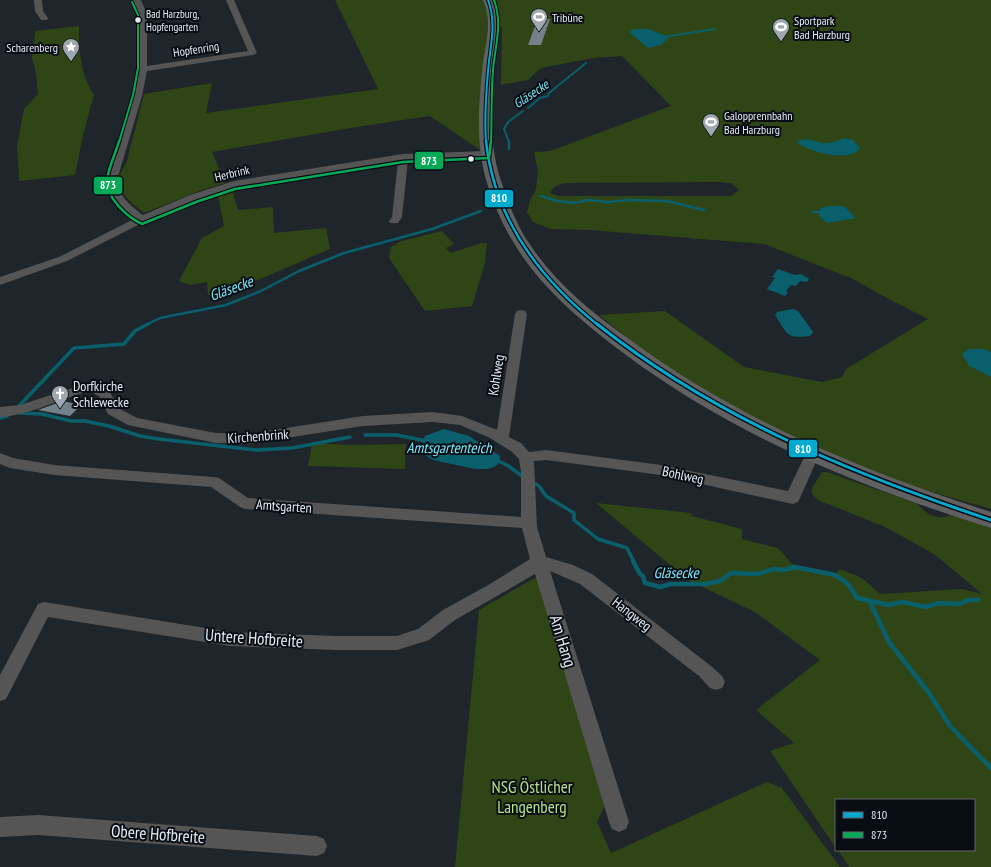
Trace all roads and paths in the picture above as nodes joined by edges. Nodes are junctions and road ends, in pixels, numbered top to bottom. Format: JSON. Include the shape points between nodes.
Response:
{"nodes":[{"id":1,"x":38,"y":0,"type":"edge"},
{"id":2,"x":137,"y":0,"type":"edge"},
{"id":3,"x":230,"y":0,"type":"edge"},
{"id":4,"x":488,"y":0,"type":"edge"},
{"id":5,"x":44,"y":18,"type":"dead end"},
{"id":6,"x":143,"y":69,"type":"junction"},
{"id":7,"x":486,"y":154,"type":"junction"},
{"id":8,"x":403,"y":157,"type":"junction"},
{"id":9,"x":142,"y":219,"type":"junction"},
{"id":10,"x":394,"y":221,"type":"dead end"},
{"id":11,"x":0,"y":281,"type":"edge"},
{"id":12,"x":522,"y":314,"type":"dead end"},
{"id":13,"x":3,"y":412,"type":"edge"},
{"id":14,"x":502,"y":440,"type":"junction"},
{"id":15,"x":812,"y":455,"type":"junction"},
{"id":16,"x":0,"y":458,"type":"edge"},
{"id":17,"x":527,"y":469,"type":"junction"},
{"id":18,"x":991,"y":520,"type":"edge"},
{"id":19,"x":529,"y":523,"type":"junction"},
{"id":20,"x":538,"y":561,"type":"junction"},
{"id":21,"x":716,"y":682,"type":"dead end"},
{"id":22,"x":0,"y":693,"type":"edge"},
{"id":23,"x":618,"y":822,"type":"dead end"},
{"id":24,"x":0,"y":827,"type":"edge"},
{"id":25,"x":317,"y":846,"type":"dead end"}],
"edges":[{"from":1,"to":5,"type":"street","via":[[39,10]]},
{"from":2,"to":6,"type":"street","via":[[143,14]]},
{"from":3,"to":6,"type":"street","name":"Hopfenring","via":[[253,53]]},
{"from":4,"to":7,"type":"main road","via":[[493,8],[494,22],[488,68]]},
{"from":6,"to":9,"type":"street","via":[[138,96],[112,180],[119,200]]},
{"from":7,"to":8,"type":"street","name":"Herbrink"},
{"from":7,"to":15,"type":"main road","via":[[510,226],[521,244],[551,280],[589,318],[668,376],[723,409]]},
{"from":8,"to":9,"type":"street","name":"Herbrink","via":[[234,184],[194,197]]},
{"from":8,"to":10,"type":"street","via":[[397,217]]},
{"from":9,"to":11,"type":"street","name":"Herbrink","via":[[62,259]]},
{"from":12,"to":14,"type":"street","name":"Kohlweg"},
{"from":13,"to":14,"type":"street","name":"Kirchenbrink","via":[[91,386],[104,393],[113,411],[133,422],[216,438],[248,439],[363,422],[433,417],[462,421]]},
{"from":14,"to":17,"type":"street","name":"Kirchenbrink","via":[[516,448]]},
{"from":15,"to":17,"type":"street","name":"Bohlweg","via":[[793,498],[661,470],[546,455]]},
{"from":15,"to":18,"type":"main road","via":[[910,494]]},
{"from":16,"to":19,"type":"street","name":"Amtsgarten","via":[[10,463],[54,470],[214,482],[245,503]]},
{"from":17,"to":19,"type":"street","name":"Am Hang"},
{"from":19,"to":20,"type":"street","name":"Am Hang"},
{"from":20,"to":21,"type":"street","name":"Hangweg","via":[[586,579]]},
{"from":20,"to":22,"type":"street","name":"Untere Hofbreite","via":[[531,568],[449,615],[423,635],[397,643],[230,639],[44,609]]},
{"from":20,"to":23,"type":"street","name":"Am Hang"},
{"from":24,"to":25,"type":"street","name":"Obere Hofbreite","via":[[38,825]]}]}
